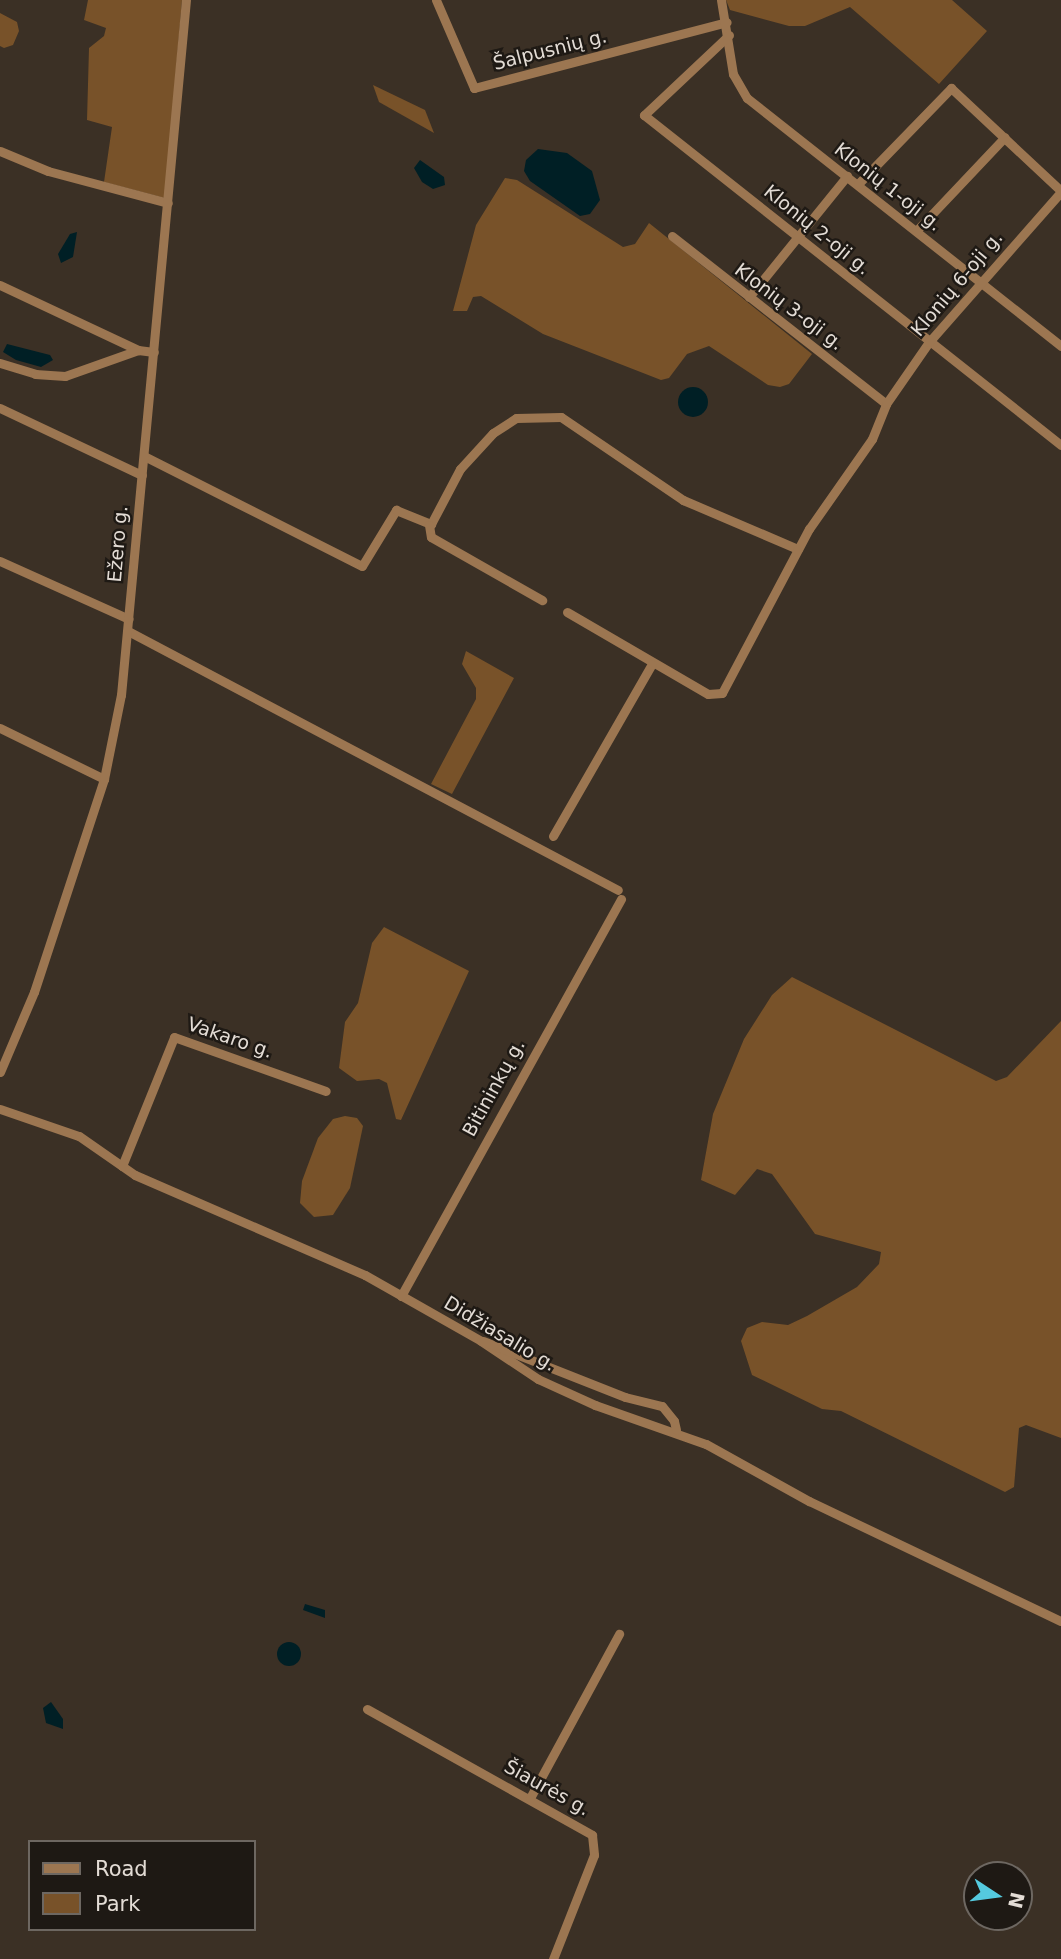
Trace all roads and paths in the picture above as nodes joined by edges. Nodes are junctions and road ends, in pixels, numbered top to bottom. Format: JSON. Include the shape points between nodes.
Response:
{"nodes":[{"id":1,"x":186,"y":0,"type":"edge"},
{"id":2,"x":436,"y":0,"type":"edge"},
{"id":3,"x":721,"y":0,"type":"edge"},
{"id":4,"x":727,"y":22,"type":"junction"},
{"id":5,"x":729,"y":35,"type":"junction"},
{"id":6,"x":1005,"y":137,"type":"junction"},
{"id":7,"x":0,"y":151,"type":"edge"},
{"id":8,"x":847,"y":176,"type":"junction"},
{"id":9,"x":858,"y":184,"type":"junction"},
{"id":10,"x":1061,"y":192,"type":"edge"},
{"id":11,"x":168,"y":203,"type":"junction"},
{"id":12,"x":916,"y":231,"type":"junction"},
{"id":13,"x":672,"y":236,"type":"dead end"},
{"id":14,"x":799,"y":237,"type":"junction"},
{"id":15,"x":980,"y":282,"type":"junction"},
{"id":16,"x":0,"y":285,"type":"edge"},
{"id":17,"x":749,"y":298,"type":"junction"},
{"id":18,"x":929,"y":342,"type":"junction"},
{"id":19,"x":1061,"y":346,"type":"edge"},
{"id":20,"x":138,"y":350,"type":"junction"},
{"id":21,"x":154,"y":352,"type":"junction"},
{"id":22,"x":0,"y":363,"type":"edge"},
{"id":23,"x":886,"y":404,"type":"junction"},
{"id":24,"x":0,"y":408,"type":"edge"},
{"id":25,"x":1061,"y":445,"type":"edge"},
{"id":26,"x":144,"y":456,"type":"junction"},
{"id":27,"x":142,"y":475,"type":"junction"},
{"id":28,"x":429,"y":525,"type":"junction"},
{"id":29,"x":798,"y":549,"type":"junction"},
{"id":30,"x":0,"y":561,"type":"edge"},
{"id":31,"x":542,"y":600,"type":"dead end"},
{"id":32,"x":567,"y":612,"type":"dead end"},
{"id":33,"x":129,"y":619,"type":"junction"},
{"id":34,"x":128,"y":631,"type":"junction"},
{"id":35,"x":652,"y":664,"type":"junction"},
{"id":36,"x":0,"y":728,"type":"edge"},
{"id":37,"x":104,"y":779,"type":"junction"},
{"id":38,"x":553,"y":836,"type":"dead end"},
{"id":39,"x":0,"y":1072,"type":"edge"},
{"id":40,"x":326,"y":1091,"type":"dead end"},
{"id":41,"x":0,"y":1109,"type":"edge"},
{"id":42,"x":122,"y":1166,"type":"junction"},
{"id":43,"x":401,"y":1296,"type":"junction"},
{"id":44,"x":481,"y":1340,"type":"junction"},
{"id":45,"x":676,"y":1430,"type":"junction"},
{"id":46,"x":1061,"y":1622,"type":"edge"},
{"id":47,"x":619,"y":1634,"type":"dead end"},
{"id":48,"x":367,"y":1709,"type":"dead end"},
{"id":49,"x":530,"y":1798,"type":"junction"},
{"id":50,"x":553,"y":1959,"type":"edge"}],
"edges":[{"from":1,"to":11,"type":"street","name":"Ežero g."},
{"from":2,"to":4,"type":"street","name":"Šalpusnių g.","via":[[474,88]]},
{"from":3,"to":4,"type":"street","name":"Klonių 1-oji g."},
{"from":4,"to":5,"type":"street","name":"Klonių 1-oji g."},
{"from":5,"to":8,"type":"street","name":"Klonių 1-oji g.","via":[[733,74],[747,98]]},
{"from":5,"to":14,"type":"street","name":"Klonių 2-oji g.","via":[[644,115]]},
{"from":6,"to":9,"type":"street","via":[[955,90],[947,90]]},
{"from":6,"to":10,"type":"street"},
{"from":6,"to":12,"type":"street"},
{"from":7,"to":11,"type":"street","via":[[48,171]]},
{"from":8,"to":9,"type":"street","name":"Klonių 1-oji g."},
{"from":8,"to":14,"type":"street"},
{"from":9,"to":12,"type":"street","name":"Klonių 1-oji g."},
{"from":10,"to":15,"type":"street","name":"Klonių 6-oji g."},
{"from":11,"to":21,"type":"street","name":"Ežero g."},
{"from":12,"to":15,"type":"street","name":"Klonių 1-oji g."},
{"from":13,"to":17,"type":"street","name":"Klonių 3-oji g."},
{"from":14,"to":17,"type":"street"},
{"from":14,"to":18,"type":"street","name":"Klonių 2-oji g."},
{"from":15,"to":18,"type":"street","name":"Klonių 6-oji g."},
{"from":15,"to":19,"type":"street","name":"Klonių 1-oji g."},
{"from":16,"to":20,"type":"street"},
{"from":17,"to":23,"type":"street","name":"Klonių 3-oji g."},
{"from":18,"to":23,"type":"street","name":"Klonių 6-oji g."},
{"from":18,"to":25,"type":"street","name":"Klonių 2-oji g."},
{"from":20,"to":21,"type":"street"},
{"from":20,"to":22,"type":"street","via":[[65,376],[35,374]]},
{"from":21,"to":26,"type":"street","name":"Ežero g."},
{"from":23,"to":29,"type":"street","name":"Klonių 6-oji g.","via":[[872,439]]},
{"from":24,"to":27,"type":"street"},
{"from":26,"to":27,"type":"street","name":"Ežero g."},
{"from":26,"to":28,"type":"street","via":[[362,566],[396,510]]},
{"from":27,"to":33,"type":"street","name":"Ežero g."},
{"from":28,"to":29,"type":"street","via":[[477,448],[516,418],[541,415],[572,420],[682,500]]},
{"from":28,"to":31,"type":"street","via":[[431,537]]},
{"from":29,"to":35,"type":"street","name":"Klonių 6-oji g.","via":[[722,693],[708,694]]},
{"from":30,"to":33,"type":"street"},
{"from":32,"to":35,"type":"street"},
{"from":33,"to":34,"type":"street","name":"Ežero g."},
{"from":34,"to":37,"type":"street","name":"Ežero g."},
{"from":34,"to":43,"type":"street","name":"Bitininkų g.","via":[[619,894]]},
{"from":35,"to":38,"type":"street"},
{"from":36,"to":37,"type":"street"},
{"from":37,"to":39,"type":"street","name":"Ežero g.","via":[[34,992]]},
{"from":40,"to":42,"type":"street","name":"Vakaro g.","via":[[178,1035],[166,1053]]},
{"from":41,"to":42,"type":"street","name":"Didžiasalio g.","via":[[79,1136]]},
{"from":42,"to":43,"type":"street","name":"Didžiasalio g.","via":[[365,1275]]},
{"from":43,"to":44,"type":"street","name":"Didžiasalio g."},
{"from":44,"to":45,"type":"street","name":"Didžiasalio g.","via":[[538,1379],[615,1412]]},
{"from":44,"to":45,"type":"street","via":[[625,1397],[662,1406]]},
{"from":45,"to":46,"type":"street","name":"Didžiasalio g.","via":[[809,1501]]},
{"from":47,"to":49,"type":"street"},
{"from":48,"to":49,"type":"street","name":"Šiaurės g."},
{"from":49,"to":50,"type":"street","name":"Šiaurės g.","via":[[583,1828],[595,1840],[594,1855]]}]}
